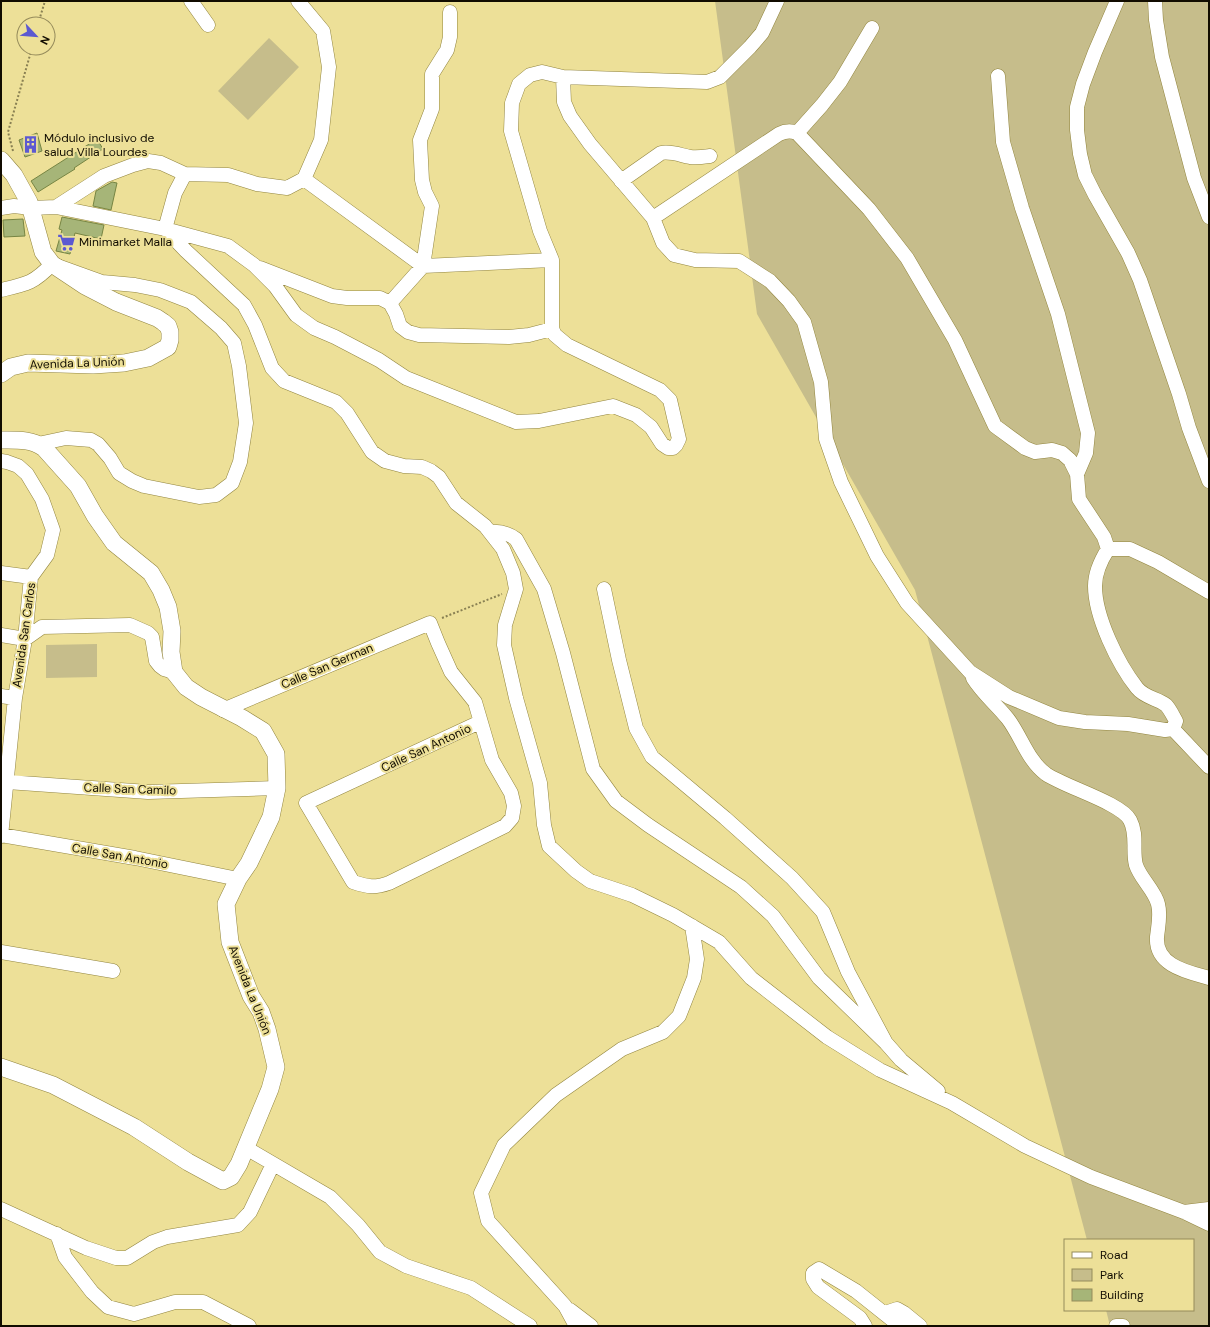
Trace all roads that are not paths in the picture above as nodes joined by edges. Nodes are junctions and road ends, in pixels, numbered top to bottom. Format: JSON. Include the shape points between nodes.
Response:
{"nodes":[{"id":1,"x":191,"y":1,"type":"edge"},
{"id":2,"x":298,"y":1,"type":"edge"},
{"id":3,"x":777,"y":1,"type":"edge"},
{"id":4,"x":1117,"y":1,"type":"edge"},
{"id":5,"x":1154,"y":1,"type":"edge"},
{"id":6,"x":450,"y":12,"type":"dead end"},
{"id":7,"x":208,"y":25,"type":"dead end"},
{"id":8,"x":872,"y":28,"type":"dead end"},
{"id":9,"x":563,"y":76,"type":"junction"},
{"id":10,"x":998,"y":76,"type":"dead end"},
{"id":11,"x":797,"y":133,"type":"junction"},
{"id":12,"x":710,"y":156,"type":"dead end"},
{"id":13,"x":7,"y":157,"type":"edge"},
{"id":14,"x":185,"y":174,"type":"junction"},
{"id":15,"x":304,"y":179,"type":"junction"},
{"id":16,"x":621,"y":181,"type":"junction"},
{"id":17,"x":1,"y":208,"type":"edge"},
{"id":18,"x":31,"y":208,"type":"junction"},
{"id":19,"x":56,"y":208,"type":"junction"},
{"id":20,"x":1209,"y":217,"type":"edge"},
{"id":21,"x":654,"y":218,"type":"junction"},
{"id":22,"x":165,"y":229,"type":"junction"},
{"id":23,"x":552,"y":260,"type":"junction"},
{"id":24,"x":52,"y":264,"type":"junction"},
{"id":25,"x":254,"y":265,"type":"junction"},
{"id":26,"x":423,"y":266,"type":"junction"},
{"id":27,"x":1,"y":290,"type":"edge"},
{"id":28,"x":390,"y":303,"type":"junction"},
{"id":29,"x":552,"y":330,"type":"junction"},
{"id":30,"x":1,"y":374,"type":"edge"},
{"id":31,"x":1,"y":440,"type":"edge"},
{"id":32,"x":38,"y":444,"type":"junction"},
{"id":33,"x":1,"y":461,"type":"edge"},
{"id":34,"x":1076,"y":474,"type":"junction"},
{"id":35,"x":1209,"y":481,"type":"edge"},
{"id":36,"x":490,"y":532,"type":"junction"},
{"id":37,"x":1108,"y":549,"type":"junction"},
{"id":38,"x":1,"y":573,"type":"edge"},
{"id":39,"x":31,"y":577,"type":"junction"},
{"id":40,"x":604,"y":589,"type":"dead end"},
{"id":41,"x":1209,"y":592,"type":"edge"},
{"id":42,"x":1,"y":636,"type":"edge"},
{"id":43,"x":25,"y":639,"type":"junction"},
{"id":44,"x":174,"y":672,"type":"junction"},
{"id":45,"x":970,"y":672,"type":"junction"},
{"id":46,"x":1,"y":696,"type":"edge"},
{"id":47,"x":15,"y":698,"type":"junction"},
{"id":48,"x":223,"y":710,"type":"junction"},
{"id":49,"x":480,"y":722,"type":"junction"},
{"id":50,"x":1173,"y":729,"type":"junction"},
{"id":51,"x":5,"y":756,"type":"edge"},
{"id":52,"x":1209,"y":767,"type":"edge"},
{"id":53,"x":7,"y":782,"type":"junction"},
{"id":54,"x":277,"y":788,"type":"junction"},
{"id":55,"x":1,"y":829,"type":"edge"},
{"id":56,"x":238,"y":879,"type":"junction"},
{"id":57,"x":692,"y":926,"type":"junction"},
{"id":58,"x":1,"y":952,"type":"edge"},
{"id":59,"x":113,"y":971,"type":"dead end"},
{"id":60,"x":1209,"y":978,"type":"edge"},
{"id":61,"x":886,"y":1044,"type":"junction"},
{"id":62,"x":1,"y":1067,"type":"edge"},
{"id":63,"x":952,"y":1103,"type":"junction"},
{"id":64,"x":246,"y":1148,"type":"junction"},
{"id":65,"x":273,"y":1164,"type":"junction"},
{"id":66,"x":1,"y":1209,"type":"edge"},
{"id":67,"x":1209,"y":1209,"type":"edge"},
{"id":68,"x":1184,"y":1212,"type":"junction"},
{"id":69,"x":1209,"y":1224,"type":"edge"},
{"id":70,"x":57,"y":1234,"type":"junction"},
{"id":71,"x":565,"y":1306,"type":"junction"},
{"id":72,"x":885,"y":1313,"type":"junction"},
{"id":73,"x":249,"y":1326,"type":"edge"},
{"id":74,"x":530,"y":1326,"type":"edge"},
{"id":75,"x":576,"y":1326,"type":"edge"},
{"id":76,"x":591,"y":1326,"type":"edge"},
{"id":77,"x":865,"y":1326,"type":"edge"},
{"id":78,"x":900,"y":1326,"type":"edge"},
{"id":79,"x":920,"y":1326,"type":"edge"},
{"id":80,"x":1116,"y":1326,"type":"edge"},
{"id":81,"x":1123,"y":1326,"type":"edge"}],
"edges":[{"from":1,"to":7,"type":"street"},
{"from":2,"to":15,"type":"street","via":[[324,31],[329,68],[322,140]]},
{"from":3,"to":9,"type":"street","via":[[762,33],[750,47],[720,77],[707,82]]},
{"from":4,"to":35,"type":"street","via":[[1095,52],[1077,107],[1080,154],[1085,175],[1140,280]]},
{"from":5,"to":20,"type":"street","via":[[1162,57],[1194,178]]},
{"from":6,"to":26,"type":"street","via":[[447,50],[432,74],[432,109],[420,140],[422,180],[432,206]]},
{"from":8,"to":11,"type":"street","via":[[840,82]]},
{"from":9,"to":16,"type":"street","via":[[564,102],[570,116]]},
{"from":9,"to":23,"type":"street","via":[[542,72],[530,75],[519,84],[512,103],[511,131],[540,231]]},
{"from":10,"to":34,"type":"street","via":[[1003,142],[1022,208],[1058,314],[1088,433],[1086,453]]},
{"from":11,"to":21,"type":"street","via":[[791,130],[778,134]]},
{"from":11,"to":34,"type":"street","via":[[869,209],[907,258],[956,340],[995,426],[1025,448],[1035,452],[1052,450],[1062,453],[1070,460]]},
{"from":12,"to":16,"type":"street","via":[[700,158],[661,153]]},
{"from":13,"to":18,"type":"main road","name":"Avenida La Unión"},
{"from":14,"to":15,"type":"street","via":[[228,174],[257,184],[287,188]]},
{"from":14,"to":19,"type":"street","via":[[161,163],[148,161],[104,176]]},
{"from":14,"to":22,"type":"street","via":[[175,193]]},
{"from":15,"to":26,"type":"street"},
{"from":16,"to":21,"type":"street"},
{"from":17,"to":18,"type":"street"},
{"from":18,"to":19,"type":"street"},
{"from":18,"to":24,"type":"main road","name":"Avenida La Unión","via":[[43,252]]},
{"from":19,"to":22,"type":"street"},
{"from":21,"to":45,"type":"street","via":[[663,243],[674,255],[695,260],[739,261],[770,281],[790,301],[804,322],[822,382],[826,440],[841,482],[877,556],[907,603]]},
{"from":22,"to":25,"type":"street","via":[[228,246]]},
{"from":22,"to":36,"type":"street","via":[[244,304],[272,368],[284,381],[336,402],[347,413],[372,452],[385,461],[431,471],[439,477],[456,503]]},
{"from":23,"to":26,"type":"street"},
{"from":23,"to":29,"type":"street"},
{"from":24,"to":27,"type":"street","via":[[31,283]]},
{"from":24,"to":30,"type":"main road","name":"Avenida La Unión","via":[[85,286],[163,322],[170,332],[168,347],[148,358],[124,363],[28,363],[11,367]]},
{"from":24,"to":32,"type":"street","via":[[102,282],[160,290],[191,302],[221,328],[234,344],[246,423],[240,462],[232,483],[216,495],[199,497],[144,486],[132,481],[119,473],[110,458],[91,440],[66,438]]},
{"from":25,"to":28,"type":"street","via":[[332,296],[380,298]]},
{"from":25,"to":29,"type":"street","via":[[275,286],[296,315],[314,328],[379,360],[406,378],[516,422],[539,421],[613,406],[636,415],[651,427],[662,444],[668,448],[676,445],[679,439],[670,400],[660,390],[567,345]]},
{"from":26,"to":28,"type":"street"},
{"from":28,"to":29,"type":"street","via":[[400,326],[419,335],[509,337]]},
{"from":31,"to":32,"type":"main road","via":[[25,440]]},
{"from":32,"to":44,"type":"main road","via":[[73,480],[94,516],[114,543],[151,573],[168,607]]},
{"from":33,"to":39,"type":"street","name":"Avenida San Carlos","via":[[18,466],[27,474],[42,499],[53,530],[47,555]]},
{"from":34,"to":37,"type":"street","via":[[1079,499],[1104,537]]},
{"from":36,"to":57,"type":"street","via":[[503,549],[513,573],[516,589],[505,625],[504,645],[540,782],[544,825],[549,846],[590,881],[632,896]]},
{"from":36,"to":61,"type":"street","via":[[509,534],[516,539],[544,589],[593,769],[616,801],[741,887],[773,916],[819,978]]},
{"from":37,"to":41,"type":"street","via":[[1130,549]]},
{"from":37,"to":50,"type":"street","via":[[1100,562],[1095,585],[1099,614],[1116,655],[1138,689],[1165,705],[1176,721]]},
{"from":38,"to":39,"type":"street"},
{"from":39,"to":43,"type":"street","name":"Avenida San Carlos"},
{"from":40,"to":61,"type":"street","via":[[636,728],[652,757],[792,878],[823,912],[848,972]]},
{"from":42,"to":43,"type":"street"},
{"from":43,"to":44,"type":"street","via":[[42,627],[130,625],[148,632],[152,637],[156,661],[164,669]]},
{"from":43,"to":47,"type":"street","name":"Avenida San Carlos"},
{"from":44,"to":48,"type":"main road","name":"Avenida La Unión","via":[[186,687]]},
{"from":45,"to":50,"type":"street","via":[[1009,697],[1059,718]]},
{"from":45,"to":60,"type":"street","via":[[1045,773],[1120,810],[1130,820],[1134,832],[1136,865],[1158,903],[1160,912],[1157,940],[1161,955],[1184,971]]},
{"from":46,"to":47,"type":"street"},
{"from":47,"to":51,"type":"street","name":"Avenida San Carlos"},
{"from":48,"to":49,"type":"street","name":"Calle San German","via":[[430,623],[451,672],[475,702]]},
{"from":48,"to":54,"type":"main road","name":"Avenida La Unión","via":[[263,731],[276,754]]},
{"from":49,"to":49,"type":"street","name":"Calle San Antonio","via":[[492,760],[511,793],[514,806],[512,818],[505,826],[389,883],[378,887],[354,882],[306,803]]},
{"from":50,"to":52,"type":"street"},
{"from":51,"to":53,"type":"street","name":"Avenida San Carlos"},
{"from":53,"to":54,"type":"street","name":"Calle San Camilo","via":[[148,792]]},
{"from":53,"to":55,"type":"street","name":"Avenida San Carlos"},
{"from":54,"to":56,"type":"main road","name":"Avenida La Unión","via":[[271,816],[249,864]]},
{"from":55,"to":56,"type":"street","name":"Calle San Antonio"},
{"from":56,"to":64,"type":"main road","name":"Avenida La Unión","via":[[226,904],[230,942],[251,996],[261,1012],[276,1067],[270,1089]]},
{"from":57,"to":63,"type":"street","via":[[719,942],[751,978],[826,1037],[880,1070]]},
{"from":57,"to":71,"type":"street","via":[[697,959],[694,978],[679,1016],[663,1032],[622,1049],[556,1095],[504,1145],[482,1193],[488,1221]]},
{"from":58,"to":59,"type":"street"},
{"from":61,"to":63,"type":"street"},
{"from":62,"to":64,"type":"main road","name":"Avenida La Unión","via":[[60,1089],[134,1127],[223,1181],[231,1177]]},
{"from":63,"to":68,"type":"street","via":[[1025,1146],[1091,1177]]},
{"from":64,"to":65,"type":"street"},
{"from":65,"to":70,"type":"street","via":[[250,1212],[238,1226],[167,1237],[153,1242],[127,1258],[116,1258],[86,1248]]},
{"from":65,"to":74,"type":"street","via":[[330,1197],[380,1252],[406,1266],[471,1288]]},
{"from":66,"to":70,"type":"street"},
{"from":67,"to":68,"type":"street"},
{"from":68,"to":69,"type":"street"},
{"from":70,"to":73,"type":"street","via":[[65,1257],[92,1292],[108,1307],[134,1314],[176,1302],[203,1302]]},
{"from":71,"to":75,"type":"street"},
{"from":71,"to":76,"type":"street"},
{"from":72,"to":77,"type":"street","via":[[820,1269],[813,1273],[812,1278],[818,1287],[860,1318]]},
{"from":72,"to":78,"type":"street"},
{"from":72,"to":79,"type":"street","via":[[897,1309]]},
{"from":80,"to":81,"type":"street"}]}
